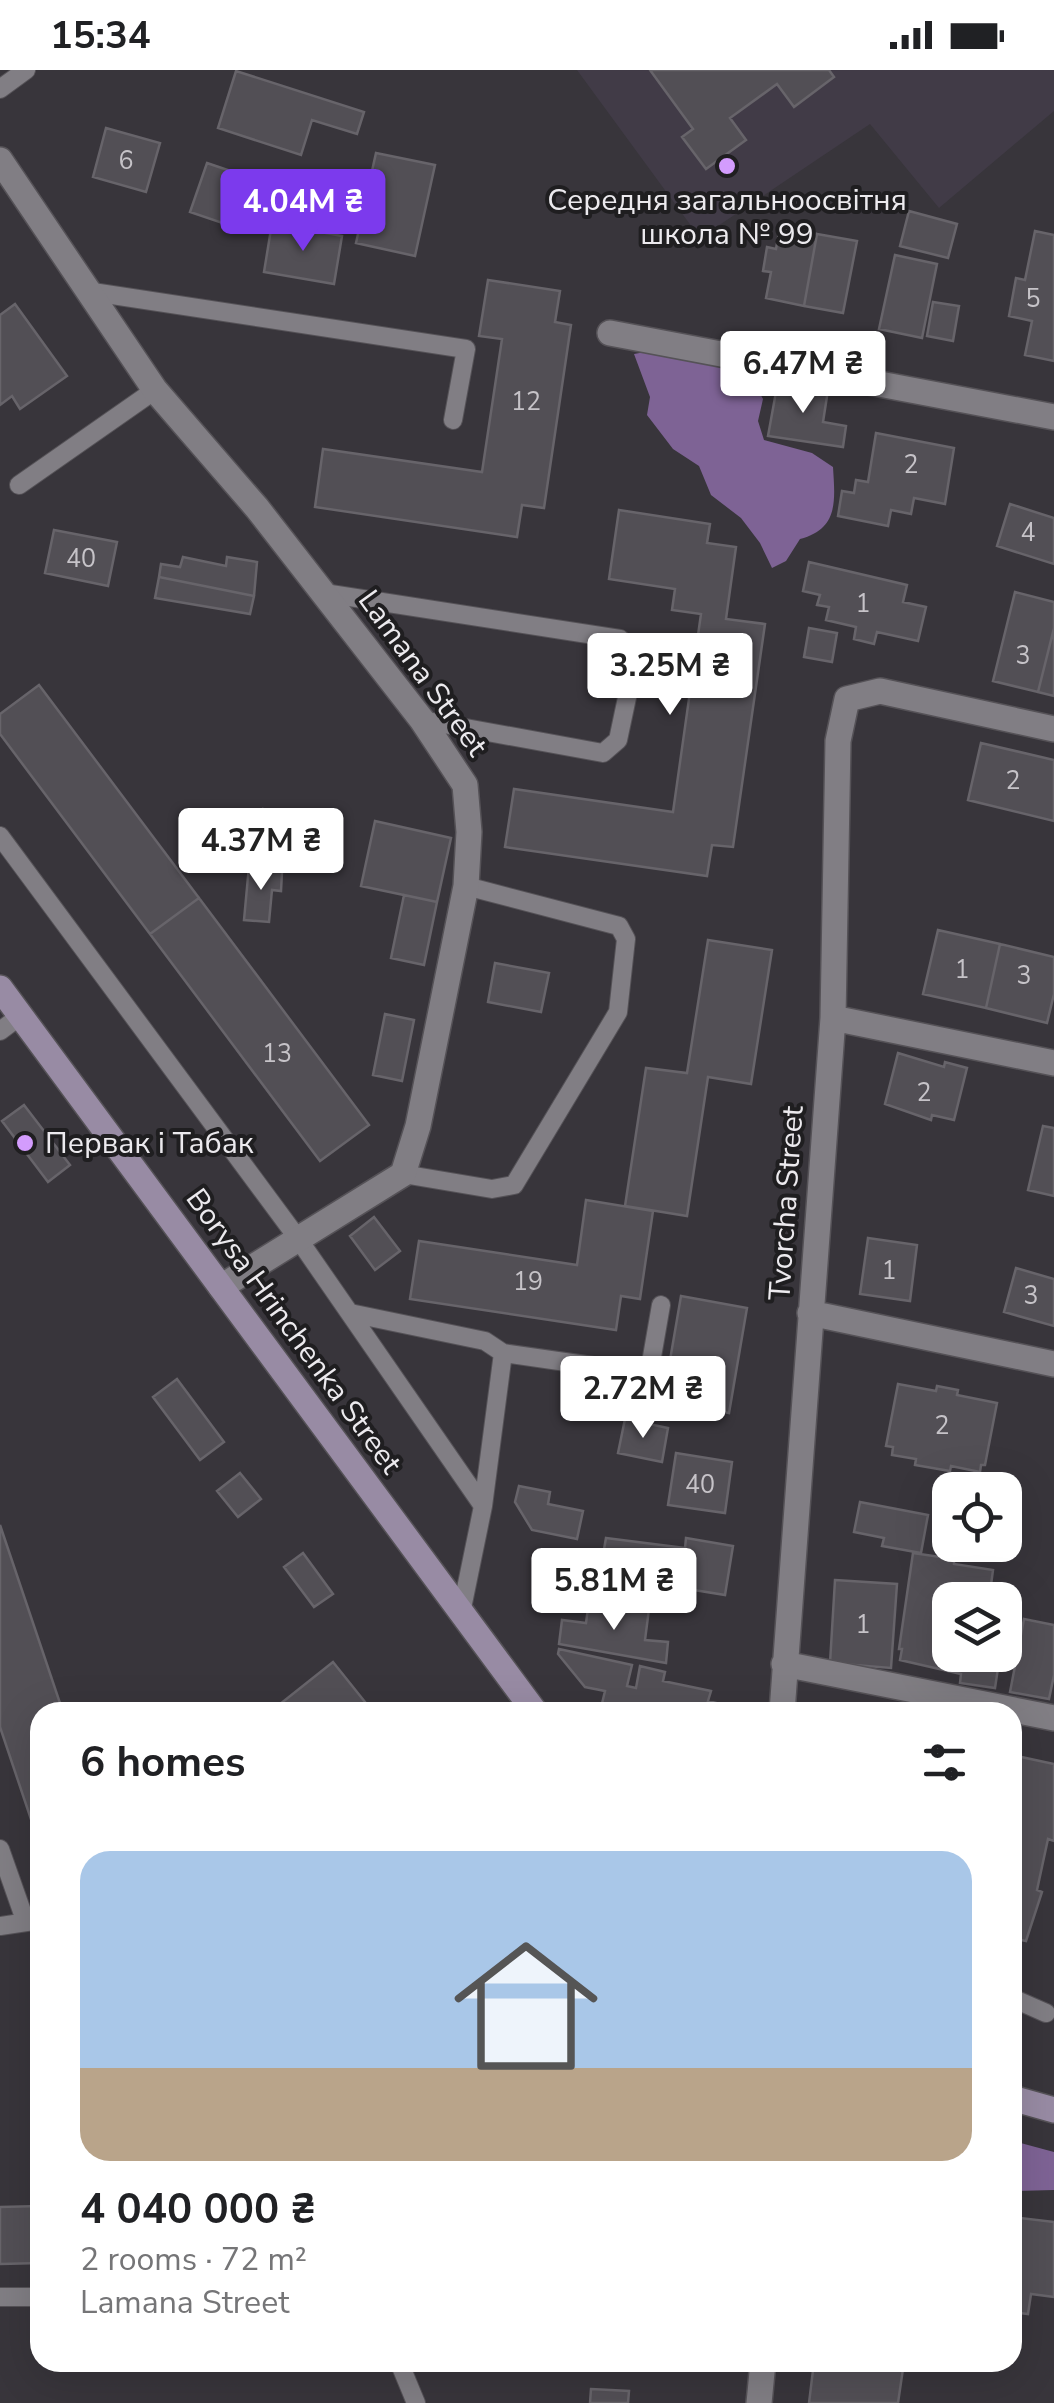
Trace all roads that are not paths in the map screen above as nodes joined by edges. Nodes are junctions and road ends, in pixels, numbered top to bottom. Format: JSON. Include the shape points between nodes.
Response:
{"nodes":[{"id":1,"x":26,"y":70,"type":"edge"},
{"id":2,"x":0,"y":90,"type":"edge"},
{"id":3,"x":0,"y":160,"type":"edge"},
{"id":4,"x":86,"y":291,"type":"junction"},
{"id":5,"x":610,"y":333,"type":"dead end"},
{"id":6,"x":155,"y":390,"type":"junction"},
{"id":7,"x":1054,"y":417,"type":"edge"},
{"id":8,"x":453,"y":420,"type":"dead end"},
{"id":9,"x":20,"y":485,"type":"dead end"},
{"id":10,"x":324,"y":593,"type":"junction"},
{"id":11,"x":422,"y":720,"type":"junction"},
{"id":12,"x":1054,"y":729,"type":"edge"},
{"id":13,"x":0,"y":836,"type":"edge"},
{"id":14,"x":466,"y":886,"type":"junction"},
{"id":15,"x":0,"y":988,"type":"edge"},
{"id":16,"x":832,"y":1018,"type":"junction"},
{"id":17,"x":10,"y":1023,"type":"edge"},
{"id":18,"x":1054,"y":1063,"type":"edge"},
{"id":19,"x":403,"y":1174,"type":"junction"},
{"id":20,"x":298,"y":1240,"type":"junction"},
{"id":21,"x":222,"y":1287,"type":"junction"},
{"id":22,"x":661,"y":1305,"type":"dead end"},
{"id":23,"x":350,"y":1313,"type":"junction"},
{"id":24,"x":810,"y":1314,"type":"junction"},
{"id":25,"x":502,"y":1353,"type":"junction"},
{"id":26,"x":1054,"y":1364,"type":"edge"},
{"id":27,"x":483,"y":1506,"type":"junction"},
{"id":28,"x":461,"y":1614,"type":"junction"},
{"id":29,"x":784,"y":1664,"type":"junction"},
{"id":30,"x":521,"y":1702,"type":"edge"},
{"id":31,"x":782,"y":1702,"type":"edge"},
{"id":32,"x":952,"y":1702,"type":"edge"},
{"id":33,"x":1022,"y":1714,"type":"edge"},
{"id":34,"x":1054,"y":1718,"type":"edge"},
{"id":35,"x":0,"y":1848,"type":"edge"},
{"id":36,"x":30,"y":1916,"type":"edge"},
{"id":37,"x":30,"y":1920,"type":"edge"},
{"id":38,"x":0,"y":1926,"type":"edge"},
{"id":39,"x":1022,"y":2002,"type":"edge"},
{"id":40,"x":1046,"y":2012,"type":"dead end"},
{"id":41,"x":1022,"y":2101,"type":"edge"},
{"id":42,"x":1054,"y":2110,"type":"edge"},
{"id":43,"x":30,"y":2296,"type":"edge"},
{"id":44,"x":0,"y":2297,"type":"edge"},
{"id":45,"x":403,"y":2372,"type":"edge"},
{"id":46,"x":762,"y":2372,"type":"edge"},
{"id":47,"x":416,"y":2403,"type":"edge"},
{"id":48,"x":760,"y":2403,"type":"edge"}],
"edges":[{"from":1,"to":2,"type":"lane"},
{"from":3,"to":4,"type":"street","name":"Lamana Street"},
{"from":4,"to":6,"type":"street","name":"Lamana Street"},
{"from":4,"to":8,"type":"lane","via":[[466,349]]},
{"from":5,"to":7,"type":"street"},
{"from":6,"to":9,"type":"lane"},
{"from":6,"to":10,"type":"street","name":"Lamana Street"},
{"from":10,"to":11,"type":"street","name":"Lamana Street"},
{"from":10,"to":11,"type":"lane","via":[[620,639],[636,655],[618,740],[603,753]]},
{"from":11,"to":14,"type":"street","name":"Lamana Street","via":[[465,784]]},
{"from":12,"to":16,"type":"street","name":"Tvorcha Street","via":[[880,691],[847,699],[838,741]]},
{"from":13,"to":20,"type":"lane"},
{"from":14,"to":19,"type":"street","name":"Lamana Street"},
{"from":14,"to":19,"type":"lane","via":[[619,926],[626,939],[618,1012],[514,1185],[492,1189]]},
{"from":15,"to":17,"type":"main road","name":"Borysa Hrinchenka Street"},
{"from":16,"to":18,"type":"street"},
{"from":16,"to":24,"type":"street","name":"Tvorcha Street"},
{"from":17,"to":21,"type":"main road","name":"Borysa Hrinchenka Street"},
{"from":19,"to":20,"type":"street"},
{"from":20,"to":21,"type":"street"},
{"from":20,"to":23,"type":"lane"},
{"from":21,"to":28,"type":"main road","name":"Borysa Hrinchenka Street"},
{"from":22,"to":25,"type":"lane","via":[[649,1374]]},
{"from":23,"to":25,"type":"lane","via":[[485,1340]]},
{"from":23,"to":27,"type":"lane"},
{"from":24,"to":26,"type":"street"},
{"from":24,"to":29,"type":"street","name":"Tvorcha Street"},
{"from":25,"to":27,"type":"lane"},
{"from":27,"to":28,"type":"lane"},
{"from":28,"to":30,"type":"main road","name":"Borysa Hrinchenka Street"},
{"from":29,"to":31,"type":"street","name":"Tvorcha Street"},
{"from":29,"to":32,"type":"street"},
{"from":33,"to":34,"type":"street"},
{"from":35,"to":36,"type":"lane"},
{"from":37,"to":38,"type":"lane"},
{"from":39,"to":40,"type":"lane"},
{"from":41,"to":42,"type":"main road"},
{"from":43,"to":44,"type":"lane"},
{"from":45,"to":47,"type":"lane"},
{"from":46,"to":48,"type":"street"}]}
